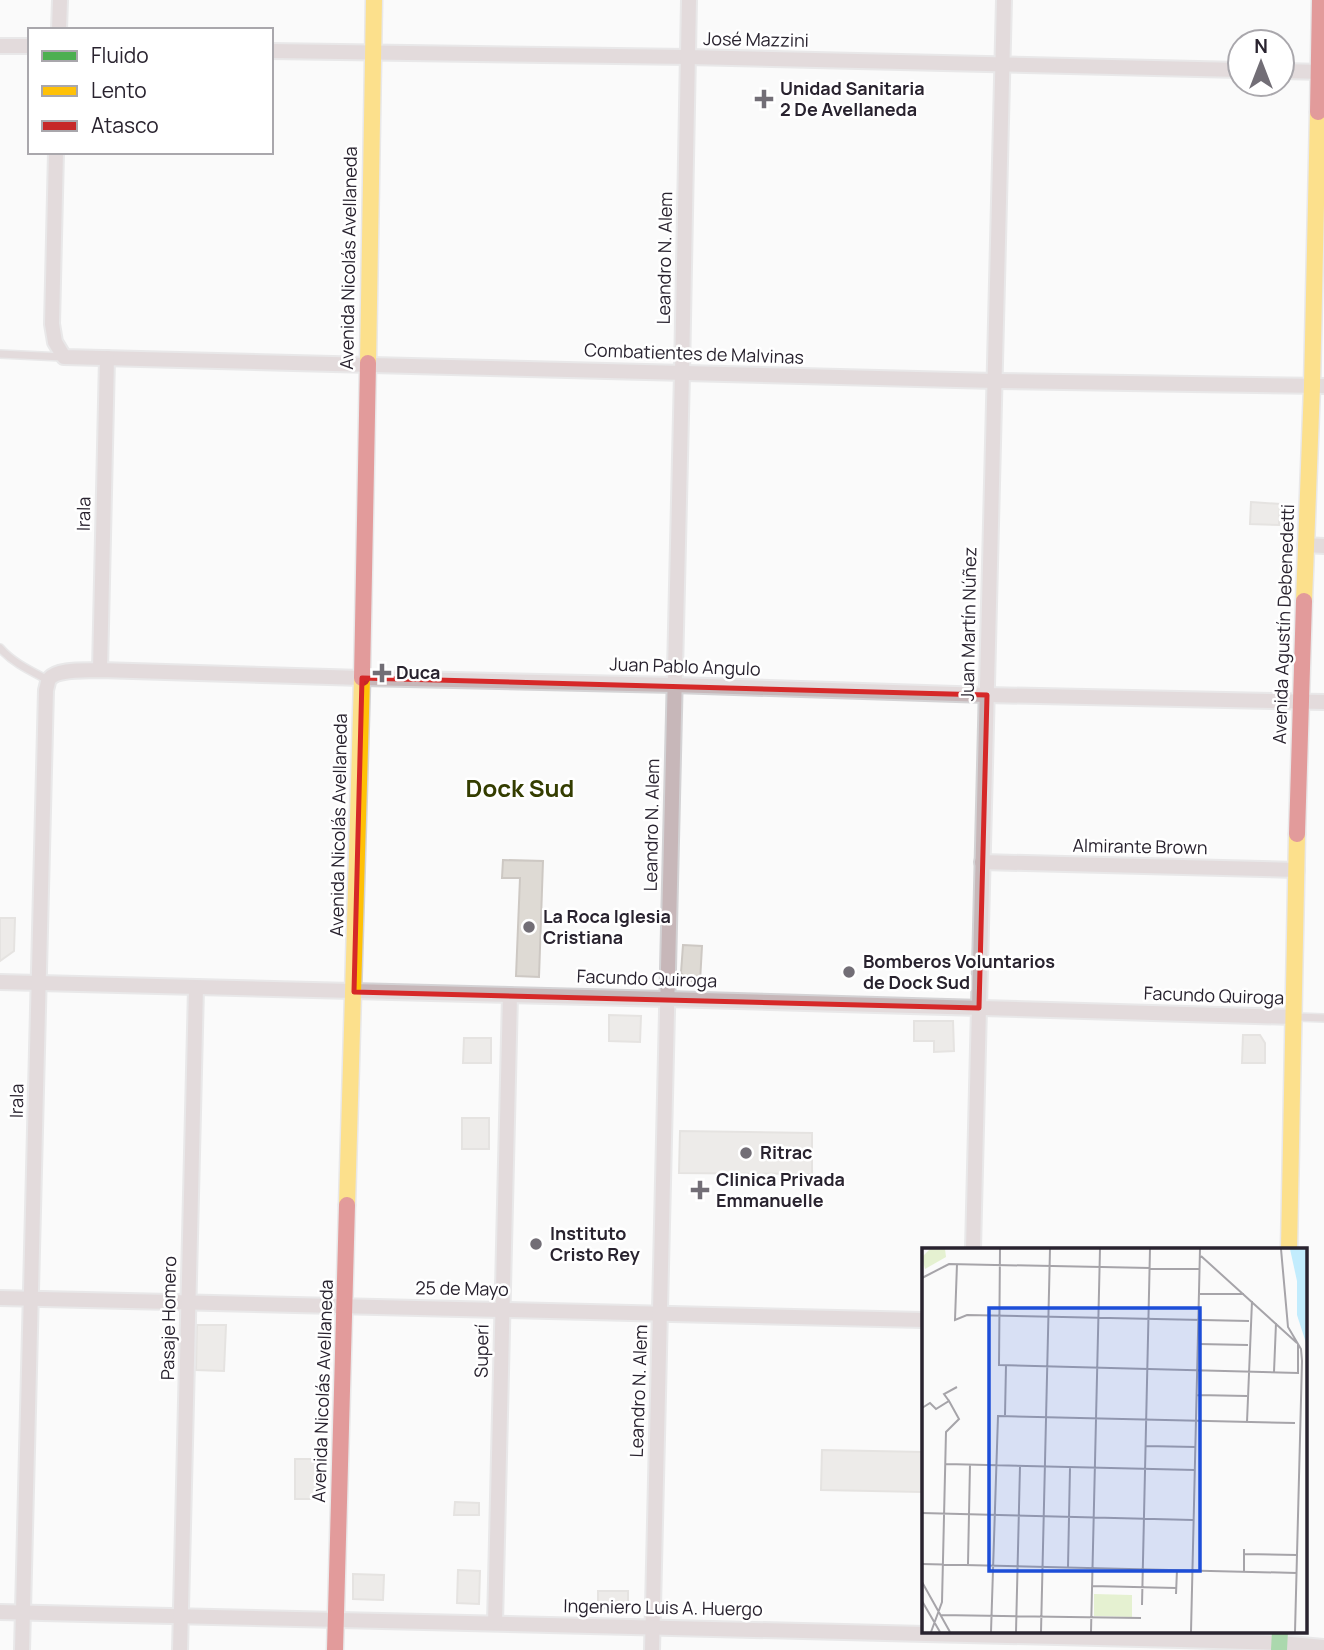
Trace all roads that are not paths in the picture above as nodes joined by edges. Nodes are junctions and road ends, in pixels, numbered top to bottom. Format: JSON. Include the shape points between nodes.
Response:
{"nodes":[{"id":1,"x":60,"y":0,"type":"edge"},
{"id":2,"x":374,"y":0,"type":"edge"},
{"id":3,"x":689,"y":0,"type":"edge"},
{"id":4,"x":1004,"y":0,"type":"edge"},
{"id":5,"x":1320,"y":0,"type":"edge"},
{"id":6,"x":59,"y":28,"type":"edge"},
{"id":7,"x":0,"y":46,"type":"edge"},
{"id":8,"x":28,"y":46,"type":"edge"},
{"id":9,"x":273,"y":51,"type":"edge"},
{"id":10,"x":373,"y":53,"type":"junction"},
{"id":11,"x":688,"y":57,"type":"junction"},
{"id":12,"x":1003,"y":65,"type":"junction"},
{"id":13,"x":1226,"y":70,"type":"edge"},
{"id":14,"x":1296,"y":71,"type":"edge"},
{"id":15,"x":1321,"y":72,"type":"edge"},
{"id":16,"x":57,"y":154,"type":"edge"},
{"id":17,"x":1320,"y":221,"type":"edge"},
{"id":18,"x":0,"y":354,"type":"edge"},
{"id":19,"x":64,"y":357,"type":"junction"},
{"id":20,"x":107,"y":358,"type":"junction"},
{"id":21,"x":366,"y":365,"type":"junction"},
{"id":22,"x":682,"y":373,"type":"junction"},
{"id":23,"x":995,"y":381,"type":"junction"},
{"id":24,"x":1318,"y":386,"type":"edge"},
{"id":25,"x":1305,"y":545,"type":"junction"},
{"id":26,"x":1324,"y":546,"type":"edge"},
{"id":27,"x":0,"y":648,"type":"edge"},
{"id":28,"x":100,"y":670,"type":"junction"},
{"id":29,"x":362,"y":678,"type":"junction"},
{"id":30,"x":48,"y":680,"type":"junction"},
{"id":31,"x":674,"y":685,"type":"junction"},
{"id":32,"x":987,"y":695,"type":"junction"},
{"id":33,"x":1300,"y":701,"type":"junction"},
{"id":34,"x":1324,"y":702,"type":"edge"},
{"id":35,"x":982,"y":862,"type":"junction"},
{"id":36,"x":1297,"y":870,"type":"junction"},
{"id":37,"x":0,"y":982,"type":"edge"},
{"id":38,"x":39,"y":983,"type":"junction"},
{"id":39,"x":197,"y":988,"type":"junction"},
{"id":40,"x":354,"y":992,"type":"junction"},
{"id":41,"x":510,"y":995,"type":"junction"},
{"id":42,"x":667,"y":999,"type":"junction"},
{"id":43,"x":979,"y":1008,"type":"junction"},
{"id":44,"x":1293,"y":1017,"type":"junction"},
{"id":45,"x":1324,"y":1018,"type":"edge"},
{"id":46,"x":973,"y":1248,"type":"edge"},
{"id":47,"x":1289,"y":1248,"type":"edge"},
{"id":48,"x":0,"y":1298,"type":"edge"},
{"id":49,"x":32,"y":1299,"type":"junction"},
{"id":50,"x":188,"y":1303,"type":"junction"},
{"id":51,"x":345,"y":1305,"type":"junction"},
{"id":52,"x":502,"y":1309,"type":"junction"},
{"id":53,"x":661,"y":1313,"type":"junction"},
{"id":54,"x":922,"y":1320,"type":"edge"},
{"id":55,"x":0,"y":1612,"type":"edge"},
{"id":56,"x":23,"y":1613,"type":"junction"},
{"id":57,"x":181,"y":1617,"type":"junction"},
{"id":58,"x":336,"y":1621,"type":"junction"},
{"id":59,"x":495,"y":1623,"type":"junction"},
{"id":60,"x":652,"y":1627,"type":"junction"},
{"id":61,"x":965,"y":1639,"type":"edge"},
{"id":62,"x":1280,"y":1641,"type":"edge"},
{"id":63,"x":1180,"y":1645,"type":"edge"},
{"id":64,"x":1324,"y":1647,"type":"edge"},
{"id":65,"x":22,"y":1650,"type":"edge"},
{"id":66,"x":180,"y":1650,"type":"edge"},
{"id":67,"x":335,"y":1650,"type":"edge"},
{"id":68,"x":652,"y":1650,"type":"edge"}],
"edges":[{"from":1,"to":6,"type":"street"},
{"from":2,"to":10,"type":"main road","name":"Avenida Nicolás Avellaneda"},
{"from":3,"to":11,"type":"street","name":"Leandro N. Alem"},
{"from":4,"to":12,"type":"street","name":"Juan Martín Núñez"},
{"from":5,"to":15,"type":"main road","name":"Avenida Agustín Debenedetti"},
{"from":7,"to":8,"type":"street"},
{"from":9,"to":10,"type":"street","name":"José Mazzini"},
{"from":10,"to":11,"type":"street","name":"José Mazzini"},
{"from":10,"to":21,"type":"main road","name":"Avenida Nicolás Avellaneda"},
{"from":11,"to":12,"type":"street","name":"José Mazzini"},
{"from":11,"to":22,"type":"street","name":"Leandro N. Alem"},
{"from":12,"to":13,"type":"street","name":"José Mazzini"},
{"from":12,"to":23,"type":"street","name":"Juan Martín Núñez"},
{"from":14,"to":15,"type":"street"},
{"from":15,"to":17,"type":"main road","name":"Avenida Agustín Debenedetti"},
{"from":16,"to":19,"type":"street","via":[[52,324]]},
{"from":17,"to":24,"type":"main road","name":"Avenida Agustín Debenedetti"},
{"from":18,"to":19,"type":"lane"},
{"from":19,"to":20,"type":"street","name":"Combatientes de Malvinas"},
{"from":20,"to":21,"type":"street","name":"Combatientes de Malvinas"},
{"from":20,"to":28,"type":"street","name":"Irala"},
{"from":21,"to":22,"type":"street","name":"Combatientes de Malvinas"},
{"from":21,"to":29,"type":"main road","name":"Avenida Nicolás Avellaneda"},
{"from":22,"to":23,"type":"street","name":"Combatientes de Malvinas"},
{"from":22,"to":31,"type":"street","name":"Leandro N. Alem"},
{"from":23,"to":24,"type":"street","name":"Combatientes de Malvinas"},
{"from":23,"to":32,"type":"street","name":"Juan Martín Núñez"},
{"from":24,"to":25,"type":"main road","name":"Avenida Agustín Debenedetti"},
{"from":25,"to":26,"type":"street"},
{"from":25,"to":33,"type":"main road","name":"Avenida Agustín Debenedetti"},
{"from":27,"to":30,"type":"lane"},
{"from":28,"to":29,"type":"street","name":"Juan Pablo Angulo"},
{"from":28,"to":30,"type":"street","name":"Juan Pablo Angulo","via":[[62,671]]},
{"from":29,"to":31,"type":"street","name":"Juan Pablo Angulo"},
{"from":29,"to":40,"type":"main road","name":"Avenida Nicolás Avellaneda"},
{"from":30,"to":38,"type":"street","name":"Irala"},
{"from":31,"to":32,"type":"street","name":"Juan Pablo Angulo"},
{"from":31,"to":42,"type":"street","name":"Leandro N. Alem"},
{"from":32,"to":33,"type":"street","name":"Juan Pablo Angulo"},
{"from":32,"to":35,"type":"street","name":"Juan Martín Núñez"},
{"from":33,"to":34,"type":"street","name":"Juan Pablo Angulo"},
{"from":33,"to":36,"type":"main road","name":"Avenida Agustín Debenedetti"},
{"from":35,"to":36,"type":"street","name":"Almirante Brown"},
{"from":35,"to":43,"type":"street","name":"Juan Martín Núñez"},
{"from":36,"to":44,"type":"main road","name":"Avenida Agustín Debenedetti"},
{"from":37,"to":38,"type":"street","name":"Facundo Quiroga"},
{"from":38,"to":39,"type":"street","name":"Facundo Quiroga"},
{"from":38,"to":49,"type":"street","name":"Irala"},
{"from":39,"to":40,"type":"street","name":"Facundo Quiroga"},
{"from":39,"to":50,"type":"street","name":"Pasaje Homero"},
{"from":40,"to":41,"type":"street","name":"Facundo Quiroga"},
{"from":40,"to":51,"type":"main road","name":"Avenida Nicolás Avellaneda"},
{"from":41,"to":42,"type":"street","name":"Facundo Quiroga"},
{"from":41,"to":52,"type":"street","name":"Superí"},
{"from":42,"to":43,"type":"street","name":"Facundo Quiroga"},
{"from":42,"to":53,"type":"street","name":"Leandro N. Alem"},
{"from":43,"to":44,"type":"street","name":"Facundo Quiroga"},
{"from":43,"to":46,"type":"street","name":"Juan Martín Núñez"},
{"from":44,"to":45,"type":"lane"},
{"from":44,"to":47,"type":"main road","name":"Avenida Agustín Debenedetti"},
{"from":48,"to":49,"type":"street","name":"25 de Mayo"},
{"from":49,"to":50,"type":"street","name":"25 de Mayo"},
{"from":49,"to":56,"type":"street","name":"Irala"},
{"from":50,"to":51,"type":"street","name":"25 de Mayo"},
{"from":50,"to":57,"type":"street","name":"Pasaje Homero"},
{"from":51,"to":52,"type":"street","name":"25 de Mayo"},
{"from":51,"to":58,"type":"main road","name":"Avenida Nicolás Avellaneda"},
{"from":52,"to":53,"type":"street","name":"25 de Mayo"},
{"from":52,"to":59,"type":"street","name":"Superí"},
{"from":53,"to":54,"type":"street","name":"25 de Mayo"},
{"from":53,"to":60,"type":"street","name":"Leandro N. Alem"},
{"from":55,"to":56,"type":"street","name":"Ingeniero Luis A. Huergo"},
{"from":56,"to":57,"type":"street","name":"Ingeniero Luis A. Huergo"},
{"from":56,"to":65,"type":"street","name":"Irala"},
{"from":57,"to":58,"type":"street","name":"Ingeniero Luis A. Huergo"},
{"from":57,"to":66,"type":"street","name":"Pasaje Homero"},
{"from":58,"to":59,"type":"street","name":"Ingeniero Luis A. Huergo"},
{"from":58,"to":67,"type":"main road","name":"Avenida Nicolás Avellaneda"},
{"from":59,"to":60,"type":"street","name":"Ingeniero Luis A. Huergo"},
{"from":60,"to":61,"type":"street","name":"Ingeniero Luis A. Huergo"},
{"from":60,"to":68,"type":"street","name":"Leandro N. Alem"},
{"from":61,"to":63,"type":"street","name":"Ingeniero Luis A. Huergo"},
{"from":62,"to":63,"type":"street","name":"Ingeniero Luis A. Huergo"},
{"from":62,"to":64,"type":"street","name":"Ingeniero Luis A. Huergo"}]}
